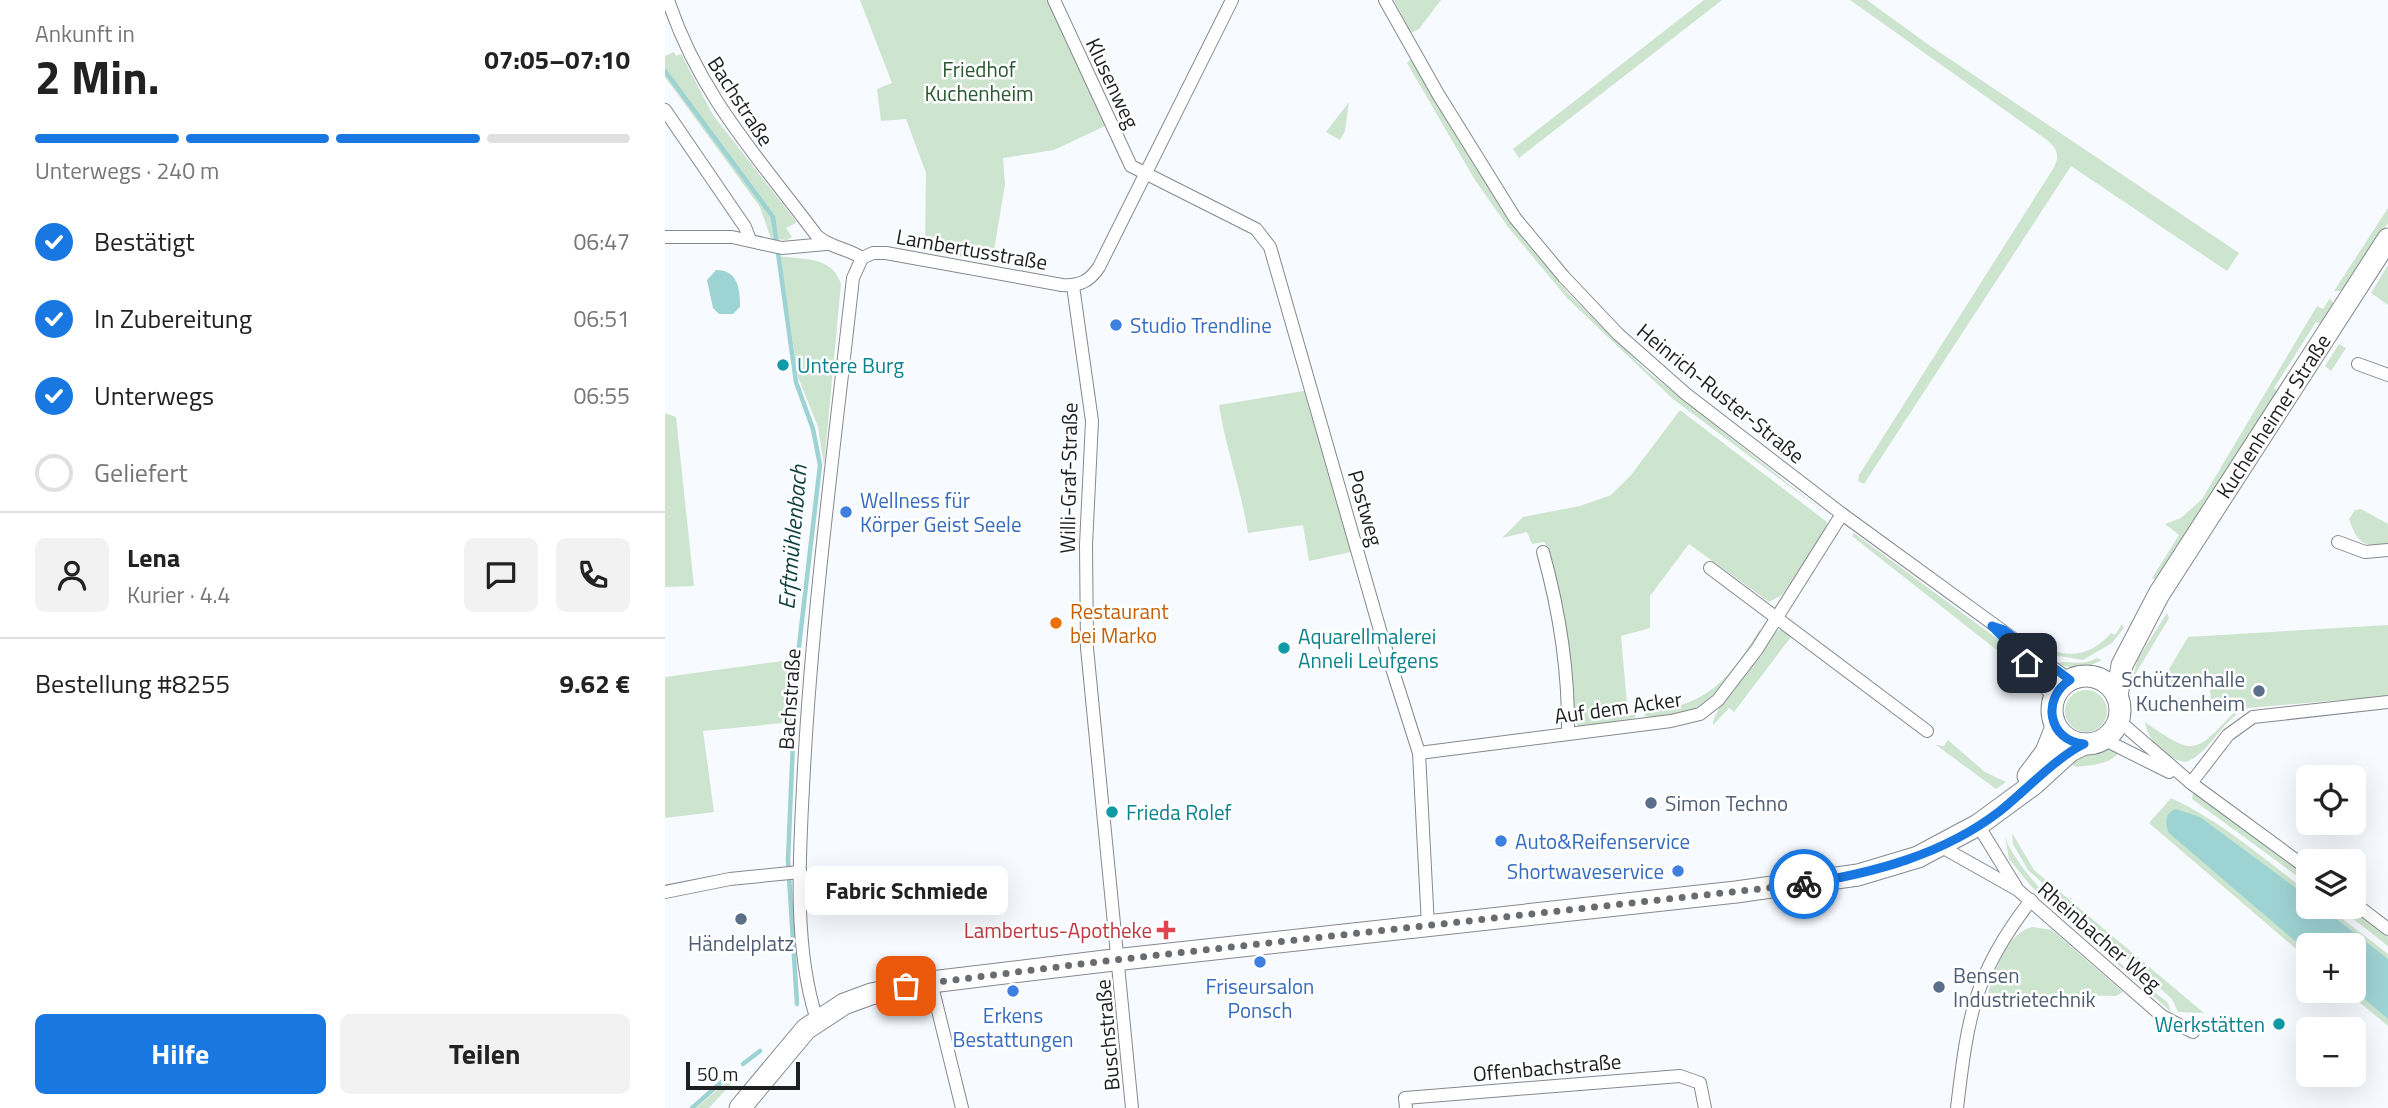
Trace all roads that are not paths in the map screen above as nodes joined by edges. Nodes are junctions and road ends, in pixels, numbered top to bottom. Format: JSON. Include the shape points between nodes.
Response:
{"nodes":[{"id":1,"x":669,"y":0,"type":"edge"},
{"id":2,"x":1054,"y":0,"type":"edge"},
{"id":3,"x":1232,"y":0,"type":"edge"},
{"id":4,"x":1385,"y":0,"type":"edge"},
{"id":5,"x":665,"y":110,"type":"edge"},
{"id":6,"x":1145,"y":174,"type":"junction"},
{"id":7,"x":665,"y":237,"type":"edge"},
{"id":8,"x":2388,"y":239,"type":"edge"},
{"id":9,"x":750,"y":240,"type":"junction"},
{"id":10,"x":826,"y":244,"type":"junction"},
{"id":11,"x":862,"y":258,"type":"junction"},
{"id":12,"x":1073,"y":286,"type":"junction"},
{"id":13,"x":2358,"y":364,"type":"dead end"},
{"id":14,"x":2388,"y":375,"type":"edge"},
{"id":15,"x":1842,"y":514,"type":"junction"},
{"id":16,"x":2338,"y":542,"type":"dead end"},
{"id":17,"x":2388,"y":551,"type":"edge"},
{"id":18,"x":1543,"y":552,"type":"dead end"},
{"id":19,"x":1710,"y":568,"type":"dead end"},
{"id":20,"x":2159,"y":594,"type":"junction"},
{"id":21,"x":1776,"y":618,"type":"junction"},
{"id":22,"x":1992,"y":626,"type":"junction"},
{"id":23,"x":2080,"y":678,"type":"junction"},
{"id":24,"x":2117,"y":696,"type":"junction"},
{"id":25,"x":2054,"y":698,"type":"junction"},
{"id":26,"x":2388,"y":702,"type":"edge"},
{"id":27,"x":2118,"y":720,"type":"junction"},
{"id":28,"x":2056,"y":727,"type":"junction"},
{"id":29,"x":1927,"y":731,"type":"dead end"},
{"id":30,"x":1569,"y":734,"type":"junction"},
{"id":31,"x":2094,"y":742,"type":"junction"},
{"id":32,"x":1419,"y":753,"type":"junction"},
{"id":33,"x":2191,"y":783,"type":"junction"},
{"id":34,"x":2014,"y":798,"type":"junction"},
{"id":35,"x":1978,"y":825,"type":"junction"},
{"id":36,"x":1940,"y":846,"type":"junction"},
{"id":37,"x":2296,"y":860,"type":"edge"},
{"id":38,"x":792,"y":872,"type":"junction"},
{"id":39,"x":2018,"y":890,"type":"junction"},
{"id":40,"x":665,"y":892,"type":"edge"},
{"id":41,"x":2031,"y":900,"type":"junction"},
{"id":42,"x":2366,"y":912,"type":"edge"},
{"id":43,"x":1428,"y":926,"type":"junction"},
{"id":44,"x":2388,"y":929,"type":"edge"},
{"id":45,"x":1120,"y":959,"type":"junction"},
{"id":46,"x":931,"y":982,"type":"junction"},
{"id":47,"x":817,"y":1020,"type":"junction"},
{"id":48,"x":2193,"y":1032,"type":"dead end"},
{"id":49,"x":740,"y":1108,"type":"edge"},
{"id":50,"x":963,"y":1108,"type":"edge"},
{"id":51,"x":1132,"y":1108,"type":"edge"},
{"id":52,"x":1406,"y":1108,"type":"edge"},
{"id":53,"x":1705,"y":1108,"type":"edge"},
{"id":54,"x":1957,"y":1108,"type":"edge"}],
"edges":[{"from":1,"to":10,"type":"street","name":"Bachstraße","via":[[686,49],[718,107]]},
{"from":2,"to":6,"type":"street","name":"Klusenweg","via":[[1127,160]]},
{"from":3,"to":6,"type":"street"},
{"from":4,"to":15,"type":"street","name":"Heinrich-Ruster-Straße","via":[[1495,187],[1564,277],[1651,365]]},
{"from":5,"to":9,"type":"street"},
{"from":6,"to":12,"type":"street","via":[[1100,267]]},
{"from":6,"to":32,"type":"street","name":"Postweg","via":[[1256,229],[1270,247]]},
{"from":7,"to":9,"type":"street","name":"Lambertusstraße"},
{"from":8,"to":20,"type":"main road","name":"Kuchenheimer Straße"},
{"from":9,"to":10,"type":"street","name":"Lambertusstraße","via":[[777,247]]},
{"from":10,"to":11,"type":"street","name":"Lambertusstraße","via":[[849,248]]},
{"from":11,"to":12,"type":"street","name":"Lambertusstraße","via":[[886,253]]},
{"from":11,"to":38,"type":"street","name":"Bachstraße","via":[[853,278]]},
{"from":12,"to":45,"type":"street","name":"Willi-Graf-Straße","via":[[1092,421],[1087,649]]},
{"from":13,"to":14,"type":"street"},
{"from":15,"to":21,"type":"street","name":"Auf dem Acker"},
{"from":15,"to":22,"type":"street","name":"Heinrich-Ruster-Straße"},
{"from":16,"to":17,"type":"street","via":[[2365,552]]},
{"from":18,"to":30,"type":"street","via":[[1562,630]]},
{"from":19,"to":21,"type":"street"},
{"from":20,"to":23,"type":"main road","name":"Kuchenheimer Straße","via":[[2104,665]]},
{"from":20,"to":24,"type":"main road","name":"Kuchenheimer Straße","via":[[2126,656]]},
{"from":21,"to":29,"type":"street"},
{"from":21,"to":30,"type":"street","name":"Auf dem Acker","via":[[1741,671],[1706,711],[1687,719]]},
{"from":22,"to":23,"type":"street","name":"Heinrich-Ruster-Straße"},
{"from":22,"to":25,"type":"street","name":"Heinrich-Ruster-Straße"},
{"from":23,"to":24,"type":"main road","via":[[2108,684]]},
{"from":23,"to":25,"type":"main road"},
{"from":24,"to":27,"type":"main road"},
{"from":25,"to":28,"type":"main road"},
{"from":26,"to":33,"type":"street","via":[[2253,717],[2228,735]]},
{"from":27,"to":31,"type":"main road"},
{"from":27,"to":33,"type":"street"},
{"from":28,"to":31,"type":"main road","via":[[2066,738]]},
{"from":28,"to":34,"type":"main road","via":[[2046,752]]},
{"from":30,"to":32,"type":"street","name":"Auf dem Acker"},
{"from":31,"to":33,"type":"street"},
{"from":31,"to":34,"type":"main road","via":[[2070,751]]},
{"from":32,"to":43,"type":"street","name":"Postweg"},
{"from":33,"to":37,"type":"street"},
{"from":34,"to":35,"type":"main road"},
{"from":35,"to":36,"type":"main road"},
{"from":35,"to":39,"type":"street","name":"Rheinbacher Weg"},
{"from":36,"to":39,"type":"street","name":"Rheinbacher Weg"},
{"from":36,"to":43,"type":"main road","via":[[1894,865],[1835,879]]},
{"from":38,"to":40,"type":"street"},
{"from":38,"to":47,"type":"street","name":"Bachstraße","via":[[806,980]]},
{"from":39,"to":41,"type":"street","name":"Rheinbacher Weg"},
{"from":41,"to":48,"type":"street","name":"Rheinbacher Weg","via":[[2162,1016]]},
{"from":41,"to":54,"type":"street","via":[[1997,947],[1981,979],[1968,1028]]},
{"from":42,"to":44,"type":"street"},
{"from":43,"to":45,"type":"main road"},
{"from":45,"to":46,"type":"main road"},
{"from":45,"to":51,"type":"street","name":"Buschstraße"},
{"from":46,"to":47,"type":"main road","via":[[871,994]]},
{"from":46,"to":50,"type":"street"},
{"from":47,"to":49,"type":"main road","via":[[786,1049]]},
{"from":52,"to":53,"type":"street","name":"Offenbachstraße","via":[[1405,1098],[1669,1076],[1700,1083]]}]}
